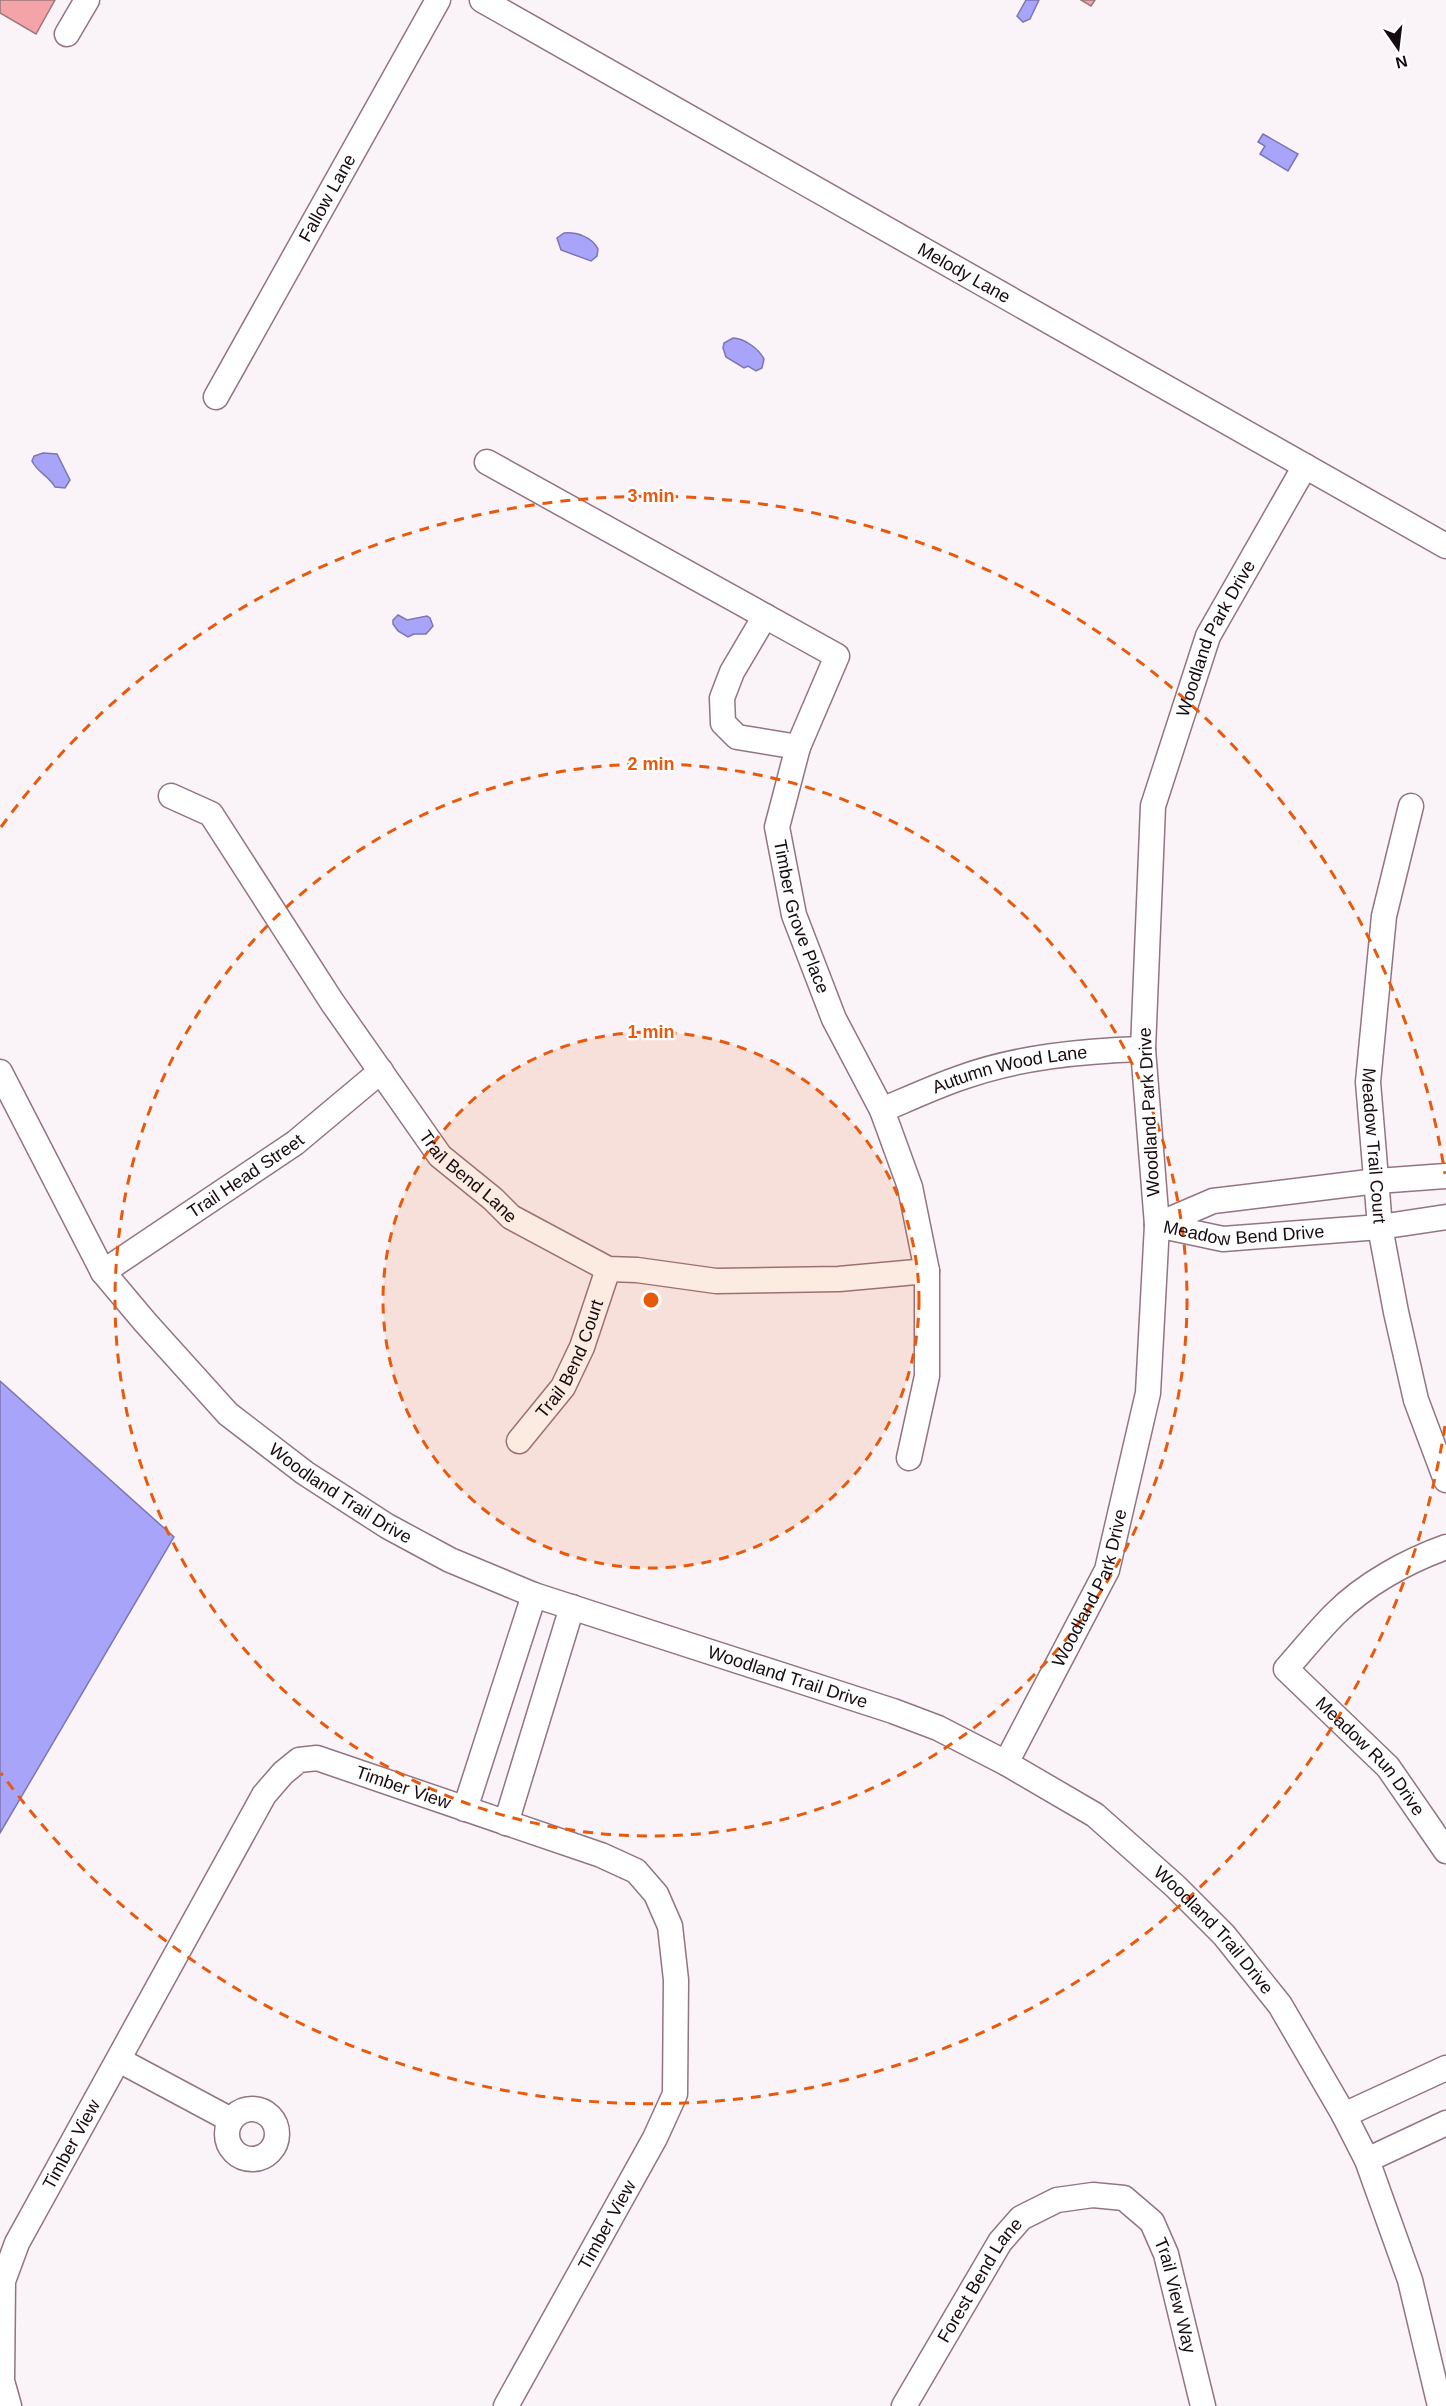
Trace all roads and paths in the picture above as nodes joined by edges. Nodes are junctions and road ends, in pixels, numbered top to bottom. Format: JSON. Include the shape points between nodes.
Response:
{"nodes":[{"id":1,"x":87,"y":0,"type":"edge"},
{"id":2,"x":438,"y":0,"type":"edge"},
{"id":3,"x":482,"y":0,"type":"edge"},
{"id":4,"x":67,"y":34,"type":"dead end"},
{"id":5,"x":216,"y":397,"type":"dead end"},
{"id":6,"x":487,"y":462,"type":"dead end"},
{"id":7,"x":1305,"y":466,"type":"junction"},
{"id":8,"x":1446,"y":546,"type":"edge"},
{"id":9,"x":765,"y":616,"type":"junction"},
{"id":10,"x":798,"y":747,"type":"junction"},
{"id":11,"x":171,"y":796,"type":"dead end"},
{"id":12,"x":1411,"y":806,"type":"dead end"},
{"id":13,"x":1143,"y":1049,"type":"junction"},
{"id":14,"x":381,"y":1071,"type":"junction"},
{"id":15,"x":0,"y":1072,"type":"edge"},
{"id":16,"x":882,"y":1110,"type":"junction"},
{"id":17,"x":1446,"y":1176,"type":"edge"},
{"id":18,"x":1377,"y":1181,"type":"junction"},
{"id":19,"x":1446,"y":1217,"type":"edge"},
{"id":20,"x":1157,"y":1225,"type":"junction"},
{"id":21,"x":1380,"y":1227,"type":"junction"},
{"id":22,"x":608,"y":1269,"type":"junction"},
{"id":23,"x":927,"y":1271,"type":"junction"},
{"id":24,"x":103,"y":1272,"type":"junction"},
{"id":25,"x":519,"y":1441,"type":"dead end"},
{"id":26,"x":909,"y":1458,"type":"dead end"},
{"id":27,"x":1446,"y":1480,"type":"edge"},
{"id":28,"x":1446,"y":1547,"type":"edge"},
{"id":29,"x":534,"y":1595,"type":"junction"},
{"id":30,"x":572,"y":1607,"type":"junction"},
{"id":31,"x":1006,"y":1763,"type":"junction"},
{"id":32,"x":465,"y":1809,"type":"junction"},
{"id":33,"x":506,"y":1823,"type":"junction"},
{"id":34,"x":1446,"y":1851,"type":"edge"},
{"id":35,"x":119,"y":2060,"type":"junction"},
{"id":36,"x":1446,"y":2068,"type":"edge"},
{"id":37,"x":1344,"y":2115,"type":"junction"},
{"id":38,"x":231,"y":2120,"type":"dead end"},
{"id":39,"x":1446,"y":2123,"type":"edge"},
{"id":40,"x":1367,"y":2160,"type":"junction"},
{"id":41,"x":1124,"y":2198,"type":"joint"},
{"id":42,"x":9,"y":2406,"type":"edge"},
{"id":43,"x":506,"y":2406,"type":"edge"},
{"id":44,"x":904,"y":2406,"type":"edge"},
{"id":45,"x":1203,"y":2406,"type":"edge"},
{"id":46,"x":1440,"y":2406,"type":"edge"}],
"edges":[{"from":1,"to":4,"type":"street"},
{"from":2,"to":5,"type":"street","name":"Fallow Lane"},
{"from":3,"to":7,"type":"street","name":"Melody Lane"},
{"from":6,"to":9,"type":"street","name":"Timber Grove Place"},
{"from":7,"to":8,"type":"street","name":"Melody Lane"},
{"from":7,"to":13,"type":"street","name":"Woodland Park Drive","via":[[1209,636],[1153,806]]},
{"from":9,"to":10,"type":"street","name":"Timber Grove Place","via":[[837,656]]},
{"from":9,"to":10,"type":"street","via":[[732,672],[722,698],[723,723],[737,737]]},
{"from":10,"to":16,"type":"street","name":"Timber Grove Place","via":[[777,828],[794,915],[834,1019]]},
{"from":11,"to":14,"type":"street","name":"Trail Bend Lane","via":[[211,814]]},
{"from":12,"to":18,"type":"street","name":"Meadow Trail Court","via":[[1384,916],[1368,1082]]},
{"from":13,"to":16,"type":"street","name":"Autumn Wood Lane","via":[[1091,1051],[1014,1063],[961,1077]]},
{"from":13,"to":20,"type":"street","name":"Woodland Park Drive"},
{"from":14,"to":22,"type":"street","name":"Trail Bend Lane","via":[[440,1156],[511,1217]]},
{"from":14,"to":24,"type":"street","name":"Trail Head Street","via":[[295,1143]]},
{"from":15,"to":24,"type":"street","name":"Woodland Trail Drive"},
{"from":16,"to":23,"type":"street","name":"Timber Grove Place","via":[[910,1186]]},
{"from":17,"to":18,"type":"street","name":"Meadow Bend Drive"},
{"from":18,"to":20,"type":"street","name":"Meadow Bend Drive","via":[[1213,1201]]},
{"from":18,"to":21,"type":"street","name":"Meadow Trail Court"},
{"from":19,"to":21,"type":"street","name":"Meadow Bend Drive"},
{"from":20,"to":21,"type":"street","name":"Meadow Bend Drive","via":[[1223,1239]]},
{"from":20,"to":31,"type":"street","name":"Woodland Park Drive","via":[[1148,1393],[1107,1570]]},
{"from":21,"to":27,"type":"street","name":"Meadow Trail Court","via":[[1416,1400]]},
{"from":22,"to":23,"type":"street","name":"Trail Bend Lane","via":[[717,1281],[839,1279]]},
{"from":22,"to":25,"type":"street","name":"Trail Bend Court","via":[[582,1347],[563,1387]]},
{"from":23,"to":26,"type":"street","name":"Timber Grove Place","via":[[927,1376]]},
{"from":24,"to":29,"type":"street","name":"Woodland Trail Drive","via":[[228,1414],[305,1473],[387,1526],[450,1560]]},
{"from":28,"to":34,"type":"street","name":"Meadow Run Drive","via":[[1419,1556],[1336,1612],[1286,1670],[1388,1767]]},
{"from":29,"to":30,"type":"street","name":"Woodland Trail Drive"},
{"from":29,"to":32,"type":"street"},
{"from":30,"to":31,"type":"street","name":"Woodland Trail Drive","via":[[893,1711],[938,1728]]},
{"from":30,"to":33,"type":"street"},
{"from":31,"to":37,"type":"street","name":"Woodland Trail Drive","via":[[1095,1815],[1224,1935],[1280,2005]]},
{"from":32,"to":33,"type":"street","name":"Timber View"},
{"from":32,"to":35,"type":"street","name":"Timber View","via":[[317,1758],[298,1760],[264,1795]]},
{"from":33,"to":43,"type":"street","name":"Timber View","via":[[636,1871],[657,1894],[670,1926],[676,1980],[676,2043],[675,2094],[655,2138]]},
{"from":35,"to":38,"type":"street"},
{"from":35,"to":42,"type":"street","name":"Timber View","via":[[17,2243],[3,2282],[2,2381]]},
{"from":36,"to":37,"type":"street"},
{"from":37,"to":40,"type":"street","name":"Woodland Trail Drive"},
{"from":39,"to":40,"type":"street"},
{"from":40,"to":46,"type":"street","name":"Woodland Trail Drive","via":[[1410,2280]]},
{"from":41,"to":44,"type":"street","name":"Forest Bend Lane","via":[[1093,2195],[1058,2200],[1021,2218],[1000,2242]]},
{"from":41,"to":45,"type":"street","name":"Trail View Way","via":[[1152,2222],[1166,2254]]}]}
